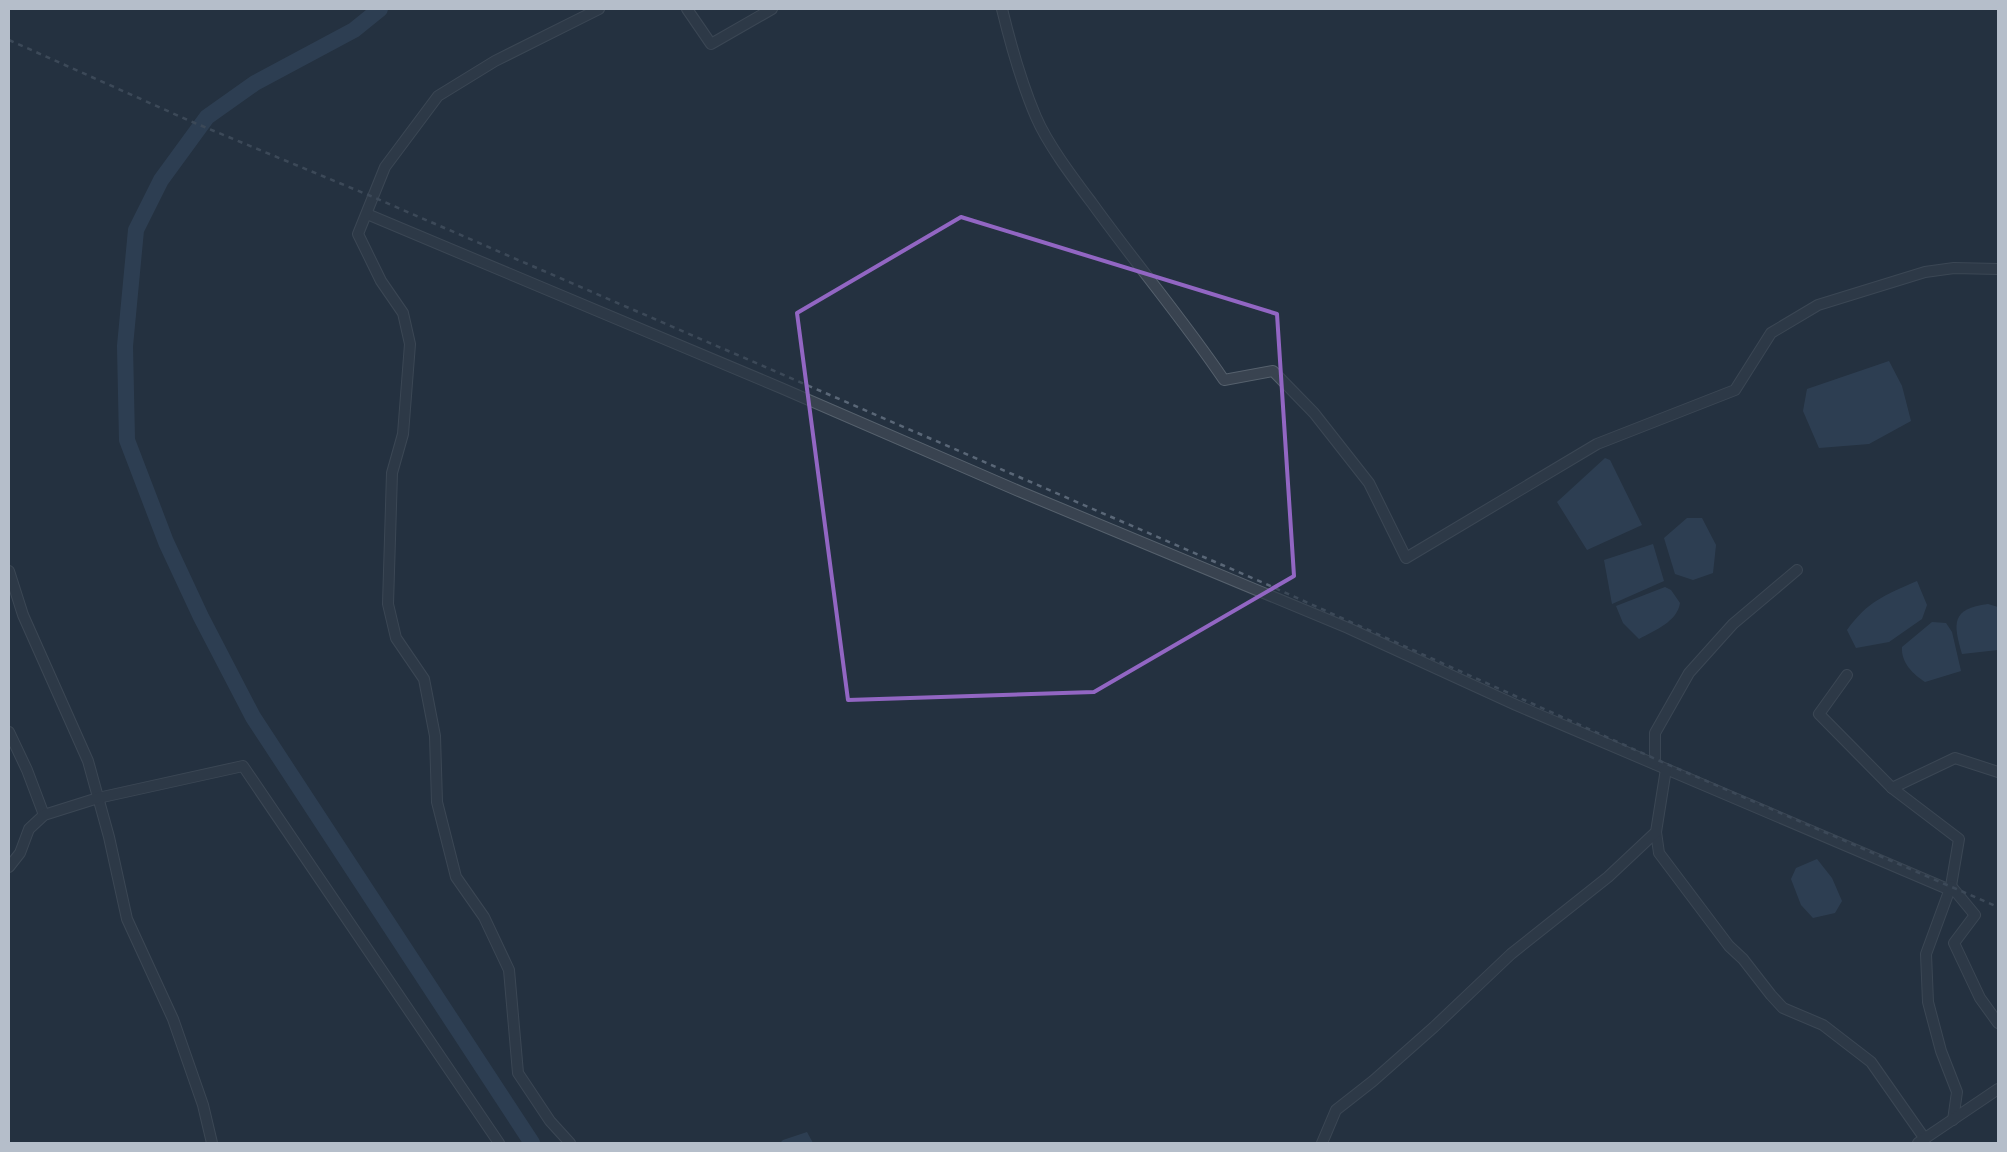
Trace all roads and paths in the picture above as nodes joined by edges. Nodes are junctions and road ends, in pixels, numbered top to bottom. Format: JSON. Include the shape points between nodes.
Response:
{"nodes":[{"id":1,"x":599,"y":9,"type":"edge"},
{"id":2,"x":687,"y":9,"type":"edge"},
{"id":3,"x":772,"y":9,"type":"edge"},
{"id":4,"x":1002,"y":9,"type":"edge"},
{"id":5,"x":367,"y":214,"type":"junction"},
{"id":6,"x":1998,"y":270,"type":"edge"},
{"id":7,"x":1796,"y":570,"type":"dead end"},
{"id":8,"x":9,"y":571,"type":"edge"},
{"id":9,"x":1847,"y":675,"type":"dead end"},
{"id":10,"x":9,"y":732,"type":"edge"},
{"id":11,"x":1655,"y":764,"type":"junction"},
{"id":12,"x":1666,"y":769,"type":"junction"},
{"id":13,"x":1998,"y":772,"type":"edge"},
{"id":14,"x":1892,"y":788,"type":"junction"},
{"id":15,"x":98,"y":798,"type":"junction"},
{"id":16,"x":44,"y":815,"type":"junction"},
{"id":17,"x":1656,"y":832,"type":"junction"},
{"id":18,"x":9,"y":867,"type":"edge"},
{"id":19,"x":1950,"y":888,"type":"junction"},
{"id":20,"x":1998,"y":1023,"type":"edge"},
{"id":21,"x":1998,"y":1089,"type":"edge"},
{"id":22,"x":1953,"y":1120,"type":"junction"},
{"id":23,"x":1922,"y":1141,"type":"edge"},
{"id":24,"x":212,"y":1143,"type":"edge"},
{"id":25,"x":499,"y":1143,"type":"edge"},
{"id":26,"x":570,"y":1143,"type":"edge"},
{"id":27,"x":1322,"y":1143,"type":"edge"}],
"edges":[{"from":1,"to":5,"type":"street","via":[[495,61],[438,96],[385,167]]},
{"from":2,"to":3,"type":"street","via":[[711,44]]},
{"from":4,"to":6,"type":"street","via":[[1014,56],[1037,119],[1068,170],[1126,251],[1191,331],[1224,380],[1273,371],[1314,414],[1369,483],[1406,558],[1597,444],[1735,390],[1771,333],[1818,305],[1925,272],[1954,268]]},
{"from":5,"to":11,"type":"street","via":[[1348,628]]},
{"from":5,"to":26,"type":"street","via":[[358,234],[381,281],[403,313],[410,344],[403,434],[392,473],[388,604],[396,638],[424,679],[435,736],[437,802],[456,877],[484,917],[509,970],[518,1073],[550,1121]]},
{"from":7,"to":11,"type":"street","via":[[1733,624],[1689,674],[1655,733]]},
{"from":8,"to":15,"type":"street","via":[[23,615],[88,761]]},
{"from":9,"to":14,"type":"street","via":[[1819,714]]},
{"from":10,"to":16,"type":"street"},
{"from":11,"to":12,"type":"street"},
{"from":12,"to":17,"type":"street"},
{"from":12,"to":19,"type":"street"},
{"from":13,"to":14,"type":"street","via":[[1955,758]]},
{"from":14,"to":19,"type":"street","via":[[1959,839]]},
{"from":15,"to":16,"type":"street"},
{"from":15,"to":24,"type":"street","via":[[127,919],[173,1018],[204,1105]]},
{"from":15,"to":25,"type":"street","via":[[243,766]]},
{"from":16,"to":18,"type":"street","via":[[29,829],[20,853]]},
{"from":17,"to":23,"type":"street","via":[[1659,854],[1771,995],[1783,1008],[1823,1025],[1871,1062]]},
{"from":17,"to":27,"type":"street","via":[[1608,877],[1511,954],[1434,1027],[1336,1110]]},
{"from":19,"to":20,"type":"street","via":[[1974,915],[1954,943],[1980,998]]},
{"from":19,"to":22,"type":"street","via":[[1926,954],[1928,1002],[1940,1052],[1957,1092]]},
{"from":21,"to":22,"type":"street"},
{"from":22,"to":23,"type":"street"}]}
